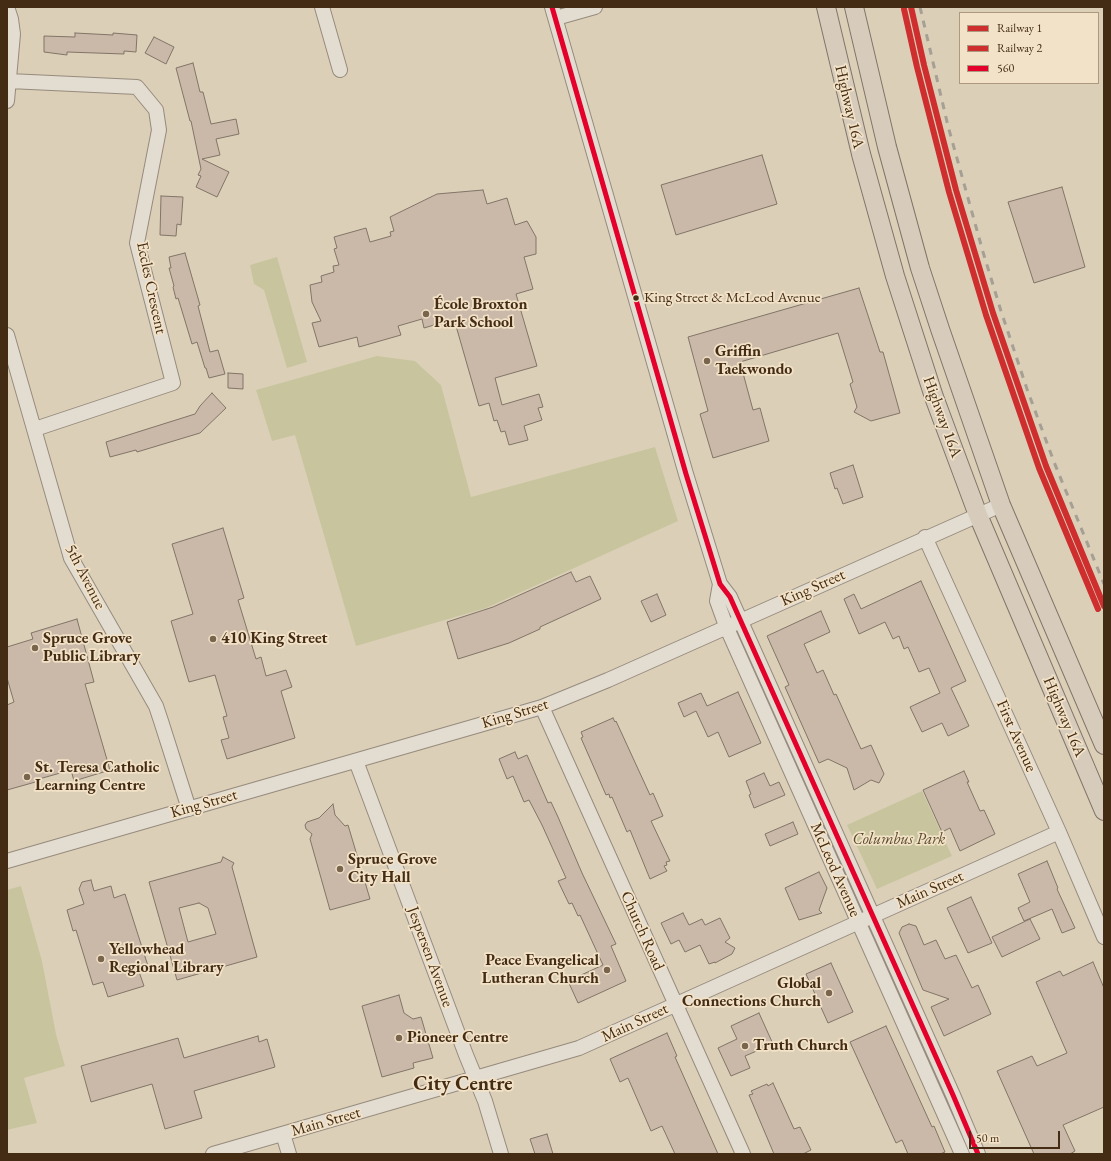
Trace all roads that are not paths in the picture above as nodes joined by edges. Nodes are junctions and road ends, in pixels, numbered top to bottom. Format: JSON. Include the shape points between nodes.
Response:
{"nodes":[{"id":1,"x":7,"y":7,"type":"edge"},
{"id":2,"x":322,"y":7,"type":"edge"},
{"id":3,"x":595,"y":7,"type":"edge"},
{"id":4,"x":826,"y":7,"type":"edge"},
{"id":5,"x":854,"y":7,"type":"edge"},
{"id":6,"x":554,"y":13,"type":"edge"},
{"id":7,"x":340,"y":70,"type":"dead end"},
{"id":8,"x":9,"y":81,"type":"junction"},
{"id":9,"x":7,"y":101,"type":"edge"},
{"id":10,"x":7,"y":335,"type":"edge"},
{"id":11,"x":34,"y":429,"type":"junction"},
{"id":12,"x":1001,"y":505,"type":"junction"},
{"id":13,"x":978,"y":515,"type":"junction"},
{"id":14,"x":925,"y":537,"type":"junction"},
{"id":15,"x":720,"y":584,"type":"junction"},
{"id":16,"x":740,"y":620,"type":"junction"},
{"id":17,"x":726,"y":626,"type":"junction"},
{"id":18,"x":542,"y":707,"type":"junction"},
{"id":19,"x":1104,"y":745,"type":"edge"},
{"id":20,"x":356,"y":761,"type":"junction"},
{"id":21,"x":188,"y":809,"type":"junction"},
{"id":22,"x":1104,"y":811,"type":"edge"},
{"id":23,"x":1059,"y":832,"type":"junction"},
{"id":24,"x":7,"y":861,"type":"edge"},
{"id":25,"x":872,"y":915,"type":"junction"},
{"id":26,"x":858,"y":922,"type":"junction"},
{"id":27,"x":1104,"y":937,"type":"edge"},
{"id":28,"x":676,"y":1004,"type":"junction"},
{"id":29,"x":476,"y":1078,"type":"junction"},
{"id":30,"x":283,"y":1134,"type":"junction"},
{"id":31,"x":213,"y":1154,"type":"edge"},
{"id":32,"x":289,"y":1154,"type":"edge"},
{"id":33,"x":500,"y":1154,"type":"edge"},
{"id":34,"x":743,"y":1154,"type":"edge"},
{"id":35,"x":962,"y":1154,"type":"edge"},
{"id":36,"x":978,"y":1154,"type":"edge"}],
"edges":[{"from":1,"to":8,"type":"street","via":[[12,34]]},
{"from":2,"to":7,"type":"street"},
{"from":3,"to":6,"type":"street"},
{"from":4,"to":13,"type":"main road","name":"Highway 16A","via":[[861,154],[895,276],[934,397]]},
{"from":5,"to":12,"type":"main road","name":"Highway 16A","via":[[887,147],[920,268]]},
{"from":6,"to":15,"type":"street","name":"McLeod Avenue"},
{"from":8,"to":9,"type":"street"},
{"from":8,"to":11,"type":"street","name":"Eccles Crescent","via":[[137,87],[156,110],[159,130],[137,242],[173,383]]},
{"from":10,"to":11,"type":"street","name":"5th Avenue"},
{"from":11,"to":21,"type":"street","name":"5th Avenue","via":[[71,558],[156,706]]},
{"from":12,"to":13,"type":"street","name":"King Street"},
{"from":12,"to":19,"type":"main road","name":"Highway 16A"},
{"from":13,"to":14,"type":"street","name":"King Street"},
{"from":13,"to":22,"type":"main road","name":"Highway 16A"},
{"from":14,"to":16,"type":"street","name":"King Street"},
{"from":14,"to":23,"type":"street","name":"First Avenue"},
{"from":15,"to":16,"type":"street","name":"McLeod Avenue"},
{"from":15,"to":17,"type":"street","name":"McLeod Avenue","via":[[717,601]]},
{"from":16,"to":17,"type":"street","name":"King Street"},
{"from":16,"to":25,"type":"street","name":"McLeod Avenue"},
{"from":17,"to":18,"type":"street","name":"King Street"},
{"from":17,"to":26,"type":"street","name":"McLeod Avenue"},
{"from":18,"to":20,"type":"street","name":"King Street"},
{"from":18,"to":28,"type":"street","name":"Church Road"},
{"from":20,"to":21,"type":"street","name":"King Street"},
{"from":20,"to":29,"type":"street","name":"Jespersen Avenue"},
{"from":21,"to":24,"type":"street","name":"King Street"},
{"from":23,"to":25,"type":"street","name":"Main Street"},
{"from":23,"to":27,"type":"street","name":"First Avenue"},
{"from":25,"to":26,"type":"street","name":"Main Street"},
{"from":25,"to":36,"type":"street","name":"McLeod Avenue"},
{"from":26,"to":28,"type":"street","name":"Main Street"},
{"from":26,"to":35,"type":"street","name":"McLeod Avenue"},
{"from":28,"to":29,"type":"street","name":"Main Street","via":[[578,1048]]},
{"from":28,"to":34,"type":"street","name":"Church Road"},
{"from":29,"to":30,"type":"street","name":"Main Street"},
{"from":29,"to":33,"type":"street","name":"Jespersen Avenue"},
{"from":30,"to":31,"type":"street","name":"Main Street"},
{"from":30,"to":32,"type":"street"}]}
